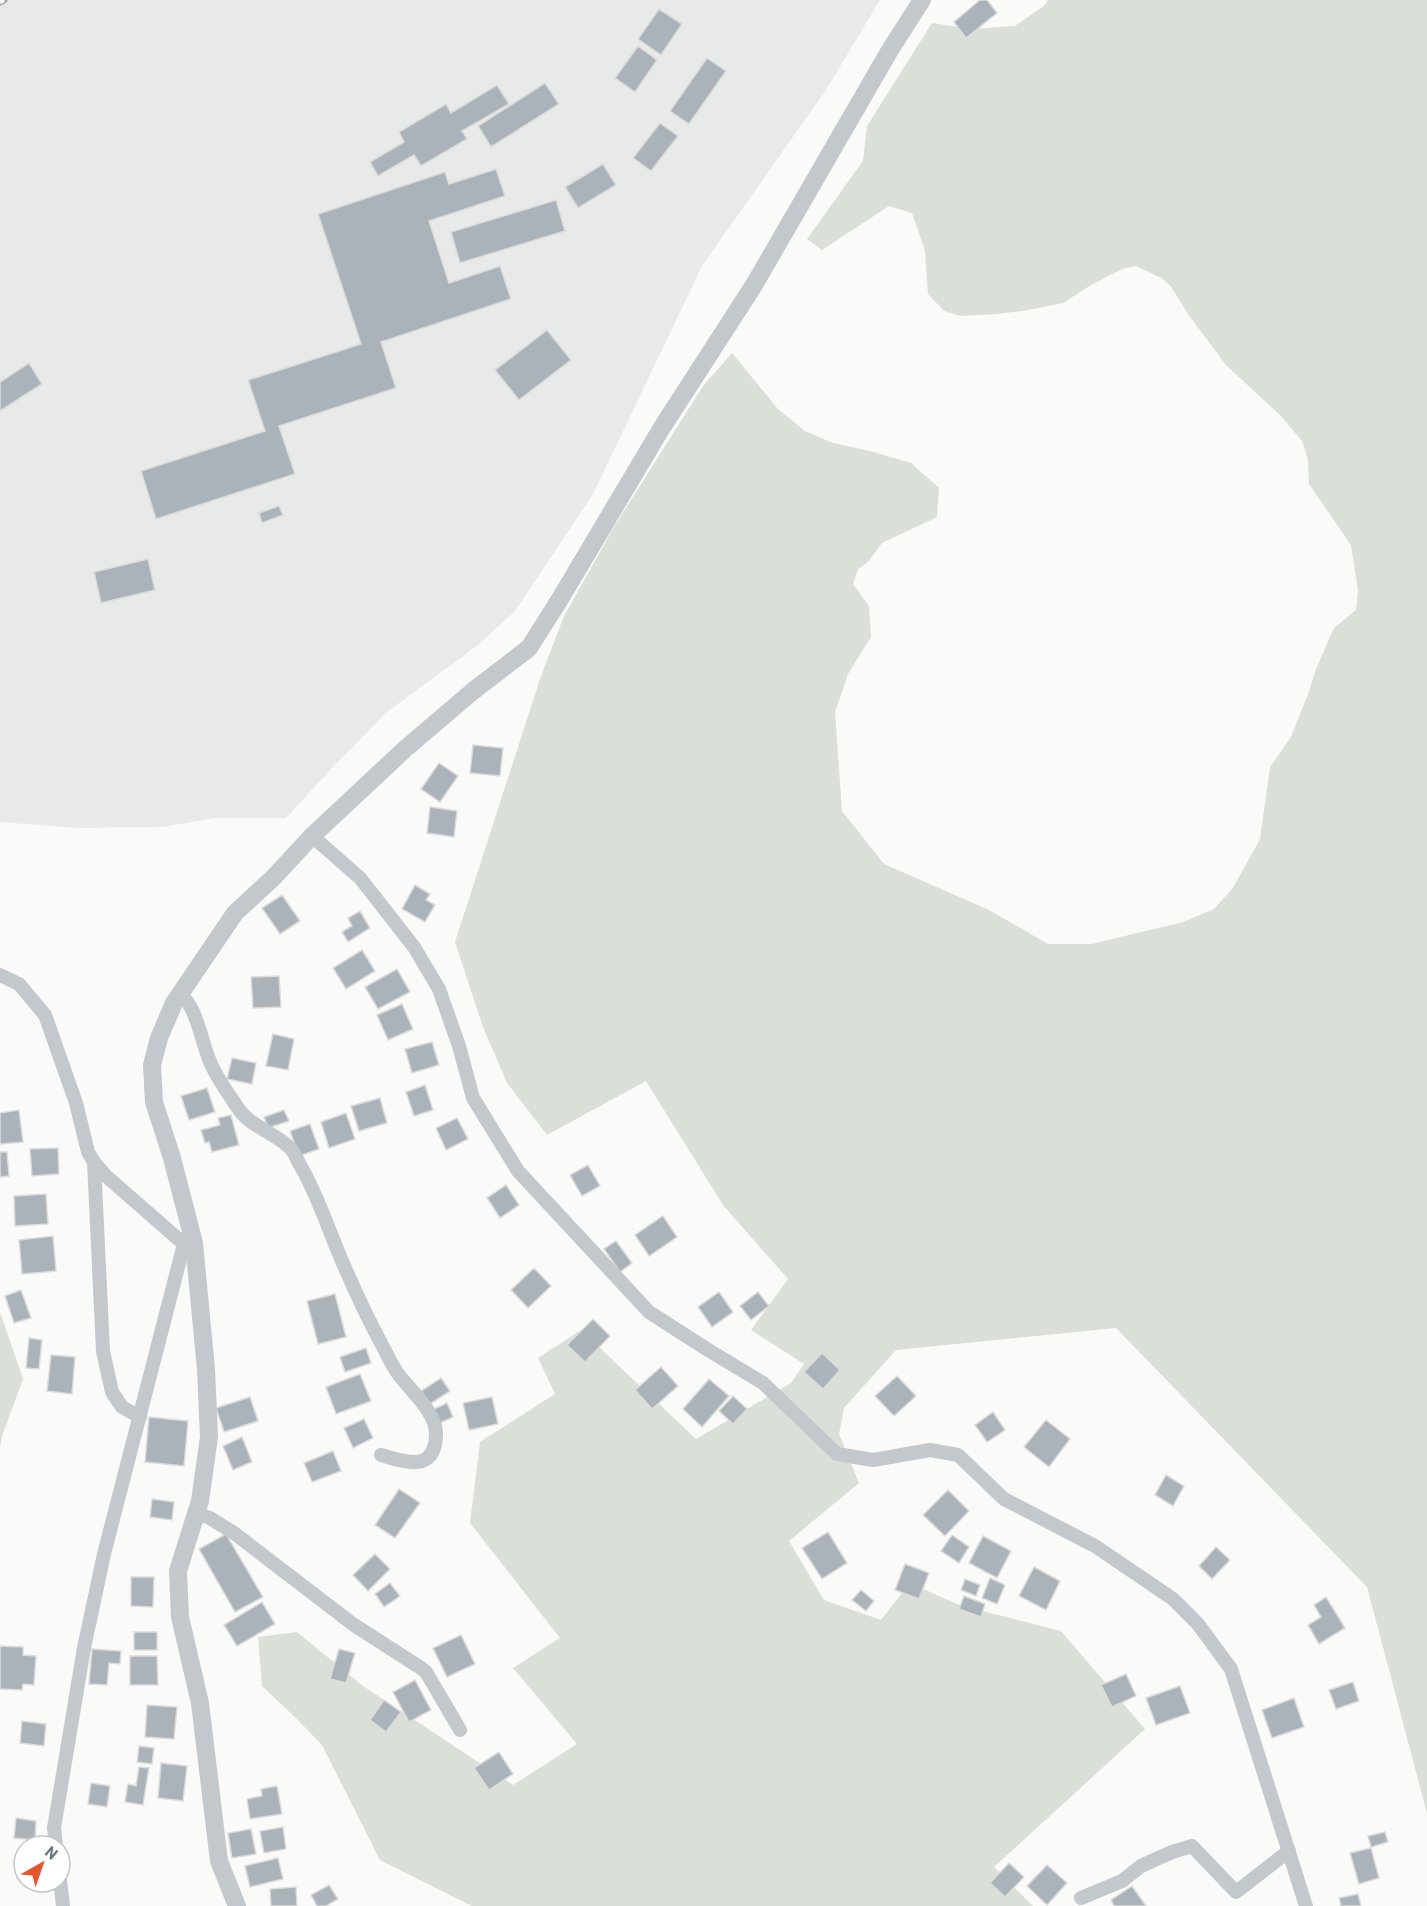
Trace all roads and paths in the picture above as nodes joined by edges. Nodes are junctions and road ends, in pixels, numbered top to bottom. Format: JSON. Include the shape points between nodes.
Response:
{"nodes":[{"id":1,"x":922,"y":0,"type":"edge"},
{"id":2,"x":312,"y":836,"type":"junction"},
{"id":3,"x":0,"y":975,"type":"edge"},
{"id":4,"x":180,"y":994,"type":"junction"},
{"id":5,"x":94,"y":1162,"type":"junction"},
{"id":6,"x":189,"y":1243,"type":"junction"},
{"id":7,"x":141,"y":1417,"type":"junction"},
{"id":8,"x":381,"y":1455,"type":"dead end"},
{"id":9,"x":196,"y":1513,"type":"junction"},
{"id":10,"x":460,"y":1730,"type":"dead end"},
{"id":11,"x":55,"y":1834,"type":"edge"},
{"id":12,"x":1290,"y":1851,"type":"junction"},
{"id":13,"x":1081,"y":1898,"type":"dead end"},
{"id":14,"x":237,"y":1906,"type":"edge"},
{"id":15,"x":1306,"y":1906,"type":"edge"}],
"edges":[{"from":1,"to":2,"type":"street","via":[[754,285],[661,429],[529,648],[405,748]]},
{"from":2,"to":4,"type":"street","via":[[235,913]]},
{"from":2,"to":12,"type":"street","via":[[360,878],[419,956],[439,989],[473,1098],[518,1171],[649,1312],[763,1383],[837,1454],[873,1460],[930,1450],[958,1455],[1004,1499],[1095,1546],[1173,1599],[1198,1624],[1231,1669]]},
{"from":3,"to":5,"type":"street","via":[[19,984],[45,1015]]},
{"from":4,"to":6,"type":"street","via":[[159,1038],[152,1074],[154,1102],[172,1158]]},
{"from":4,"to":8,"type":"street","via":[[190,1009],[211,1065],[242,1113],[291,1149],[302,1167],[341,1260],[398,1375],[430,1413],[437,1434],[428,1458],[418,1463]]},
{"from":5,"to":6,"type":"street"},
{"from":5,"to":7,"type":"street","via":[[103,1351],[112,1392],[122,1407]]},
{"from":6,"to":7,"type":"street"},
{"from":6,"to":9,"type":"street","via":[[206,1369],[209,1437]]},
{"from":7,"to":11,"type":"street","via":[[107,1541],[84,1648]]},
{"from":9,"to":10,"type":"street","via":[[234,1533],[354,1625],[426,1672]]},
{"from":9,"to":14,"type":"street","via":[[178,1572],[180,1617],[200,1702],[219,1861]]},
{"from":12,"to":13,"type":"street","via":[[1236,1892],[1192,1846],[1141,1866],[1122,1881]]},
{"from":12,"to":15,"type":"street"}]}
